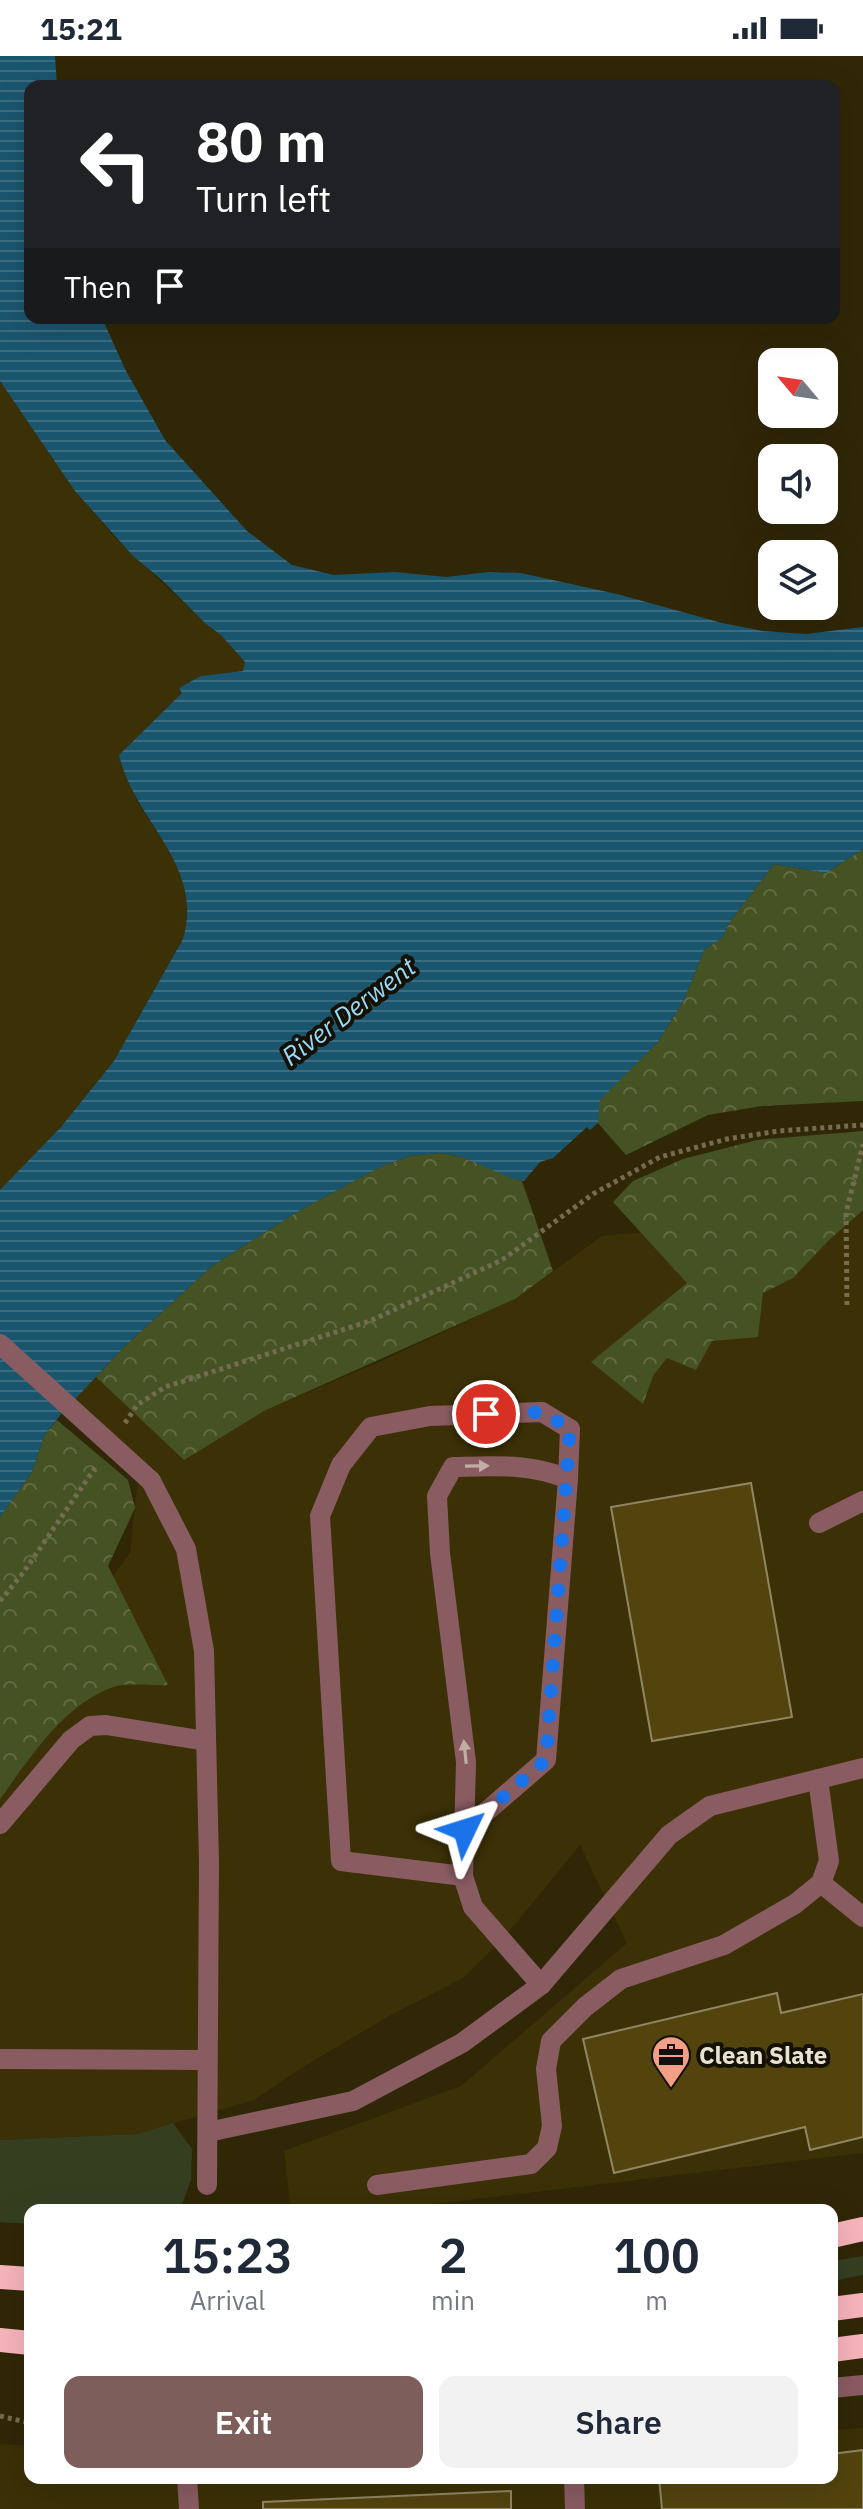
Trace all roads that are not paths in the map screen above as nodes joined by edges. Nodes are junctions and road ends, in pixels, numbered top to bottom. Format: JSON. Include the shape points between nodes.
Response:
{"nodes":[{"id":1,"x":0,"y":1344,"type":"edge"},
{"id":2,"x":568,"y":1479,"type":"junction"},
{"id":3,"x":863,"y":1501,"type":"edge"},
{"id":4,"x":819,"y":1523,"type":"dead end"},
{"id":5,"x":206,"y":1741,"type":"junction"},
{"id":6,"x":863,"y":1768,"type":"edge"},
{"id":7,"x":818,"y":1779,"type":"junction"},
{"id":8,"x":0,"y":1824,"type":"edge"},
{"id":9,"x":465,"y":1830,"type":"junction"},
{"id":10,"x":463,"y":1876,"type":"junction"},
{"id":11,"x":821,"y":1883,"type":"junction"},
{"id":12,"x":863,"y":1917,"type":"edge"},
{"id":13,"x":541,"y":1985,"type":"junction"},
{"id":14,"x":0,"y":2059,"type":"edge"},
{"id":15,"x":207,"y":2060,"type":"junction"},
{"id":16,"x":208,"y":2132,"type":"junction"},
{"id":17,"x":207,"y":2185,"type":"dead end"},
{"id":18,"x":377,"y":2185,"type":"dead end"},
{"id":19,"x":863,"y":2229,"type":"edge"},
{"id":20,"x":838,"y":2235,"type":"edge"},
{"id":21,"x":0,"y":2277,"type":"edge"},
{"id":22,"x":24,"y":2279,"type":"edge"},
{"id":23,"x":863,"y":2305,"type":"edge"},
{"id":24,"x":838,"y":2308,"type":"edge"},
{"id":25,"x":0,"y":2340,"type":"edge"},
{"id":26,"x":24,"y":2342,"type":"edge"},
{"id":27,"x":863,"y":2346,"type":"edge"},
{"id":28,"x":838,"y":2349,"type":"edge"},
{"id":29,"x":863,"y":2385,"type":"edge"},
{"id":30,"x":838,"y":2387,"type":"edge"},
{"id":31,"x":187,"y":2484,"type":"edge"},
{"id":32,"x":574,"y":2484,"type":"edge"},
{"id":33,"x":189,"y":2509,"type":"edge"},
{"id":34,"x":575,"y":2509,"type":"edge"}],
"edges":[{"from":1,"to":5,"type":"street","bridge":true,"via":[[151,1481],[186,1549],[204,1651]]},
{"from":2,"to":9,"type":"street","via":[[546,1760]]},
{"from":9,"to":2,"type":"street","one_way":true,"via":[[466,1762],[437,1496],[453,1467],[520,1466]]},
{"from":2,"to":10,"type":"street","via":[[570,1429],[542,1412],[430,1416],[371,1427],[341,1465],[320,1516],[341,1861]]},
{"from":3,"to":4,"type":"street"},
{"from":5,"to":8,"type":"street","via":[[90,1726],[71,1740]]},
{"from":5,"to":15,"type":"street"},
{"from":6,"to":7,"type":"street"},
{"from":7,"to":11,"type":"street","via":[[829,1861]]},
{"from":7,"to":13,"type":"street","via":[[710,1806],[669,1835]]},
{"from":9,"to":10,"type":"street"},
{"from":10,"to":13,"type":"street","via":[[473,1907]]},
{"from":11,"to":12,"type":"street"},
{"from":11,"to":18,"type":"street","via":[[724,1945],[621,1979],[585,2007],[551,2041],[546,2069],[552,2126],[547,2148],[531,2164]]},
{"from":13,"to":16,"type":"street","via":[[462,2043],[353,2101]]},
{"from":14,"to":15,"type":"street"},
{"from":15,"to":16,"type":"street"},
{"from":16,"to":17,"type":"street"},
{"from":19,"to":20,"type":"highway"},
{"from":21,"to":22,"type":"highway"},
{"from":23,"to":24,"type":"highway"},
{"from":25,"to":26,"type":"highway"},
{"from":27,"to":28,"type":"highway"},
{"from":29,"to":30,"type":"street"},
{"from":31,"to":33,"type":"street"},
{"from":32,"to":34,"type":"street"}]}
